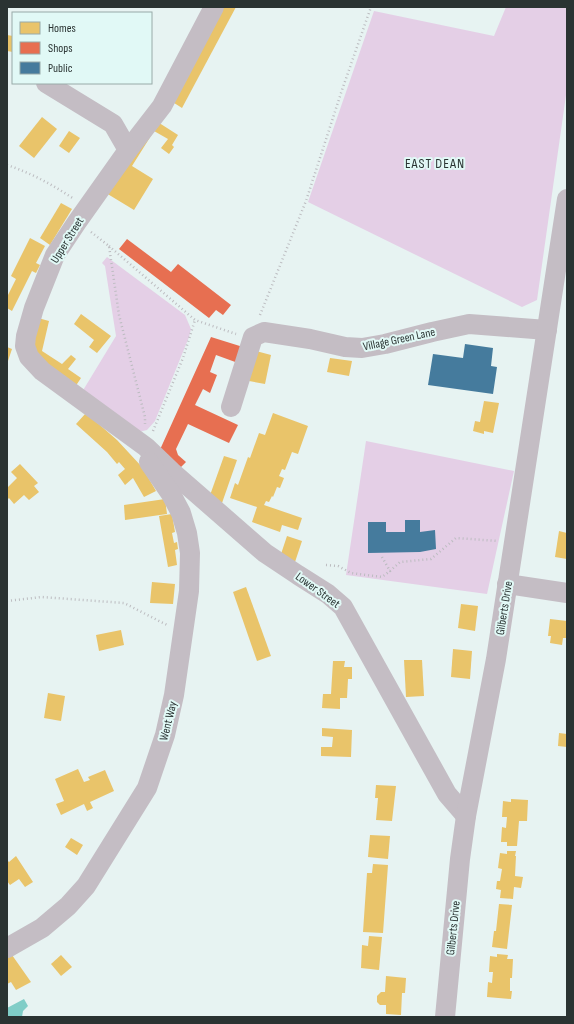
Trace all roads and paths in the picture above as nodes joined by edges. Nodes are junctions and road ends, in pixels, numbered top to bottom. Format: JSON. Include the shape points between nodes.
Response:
{"nodes":[{"id":1,"x":214,"y":7,"type":"edge"},
{"id":2,"x":371,"y":7,"type":"edge"},
{"id":3,"x":48,"y":84,"type":"edge"},
{"id":4,"x":128,"y":150,"type":"junction"},
{"id":5,"x":7,"y":165,"type":"edge"},
{"id":6,"x":567,"y":199,"type":"edge"},
{"id":7,"x":83,"y":215,"type":"junction"},
{"id":8,"x":109,"y":246,"type":"junction"},
{"id":9,"x":196,"y":320,"type":"junction"},
{"id":10,"x":547,"y":330,"type":"junction"},
{"id":11,"x":253,"y":337,"type":"junction"},
{"id":12,"x":231,"y":407,"type":"dead end"},
{"id":13,"x":146,"y":447,"type":"junction"},
{"id":14,"x":514,"y":542,"type":"junction"},
{"id":15,"x":382,"y":557,"type":"dead end"},
{"id":16,"x":326,"y":565,"type":"dead end"},
{"id":17,"x":390,"y":571,"type":"junction"},
{"id":18,"x":508,"y":584,"type":"junction"},
{"id":19,"x":567,"y":593,"type":"edge"},
{"id":20,"x":7,"y":601,"type":"edge"},
{"id":21,"x":183,"y":634,"type":"junction"},
{"id":22,"x":466,"y":816,"type":"junction"},
{"id":23,"x":7,"y":948,"type":"edge"},
{"id":24,"x":445,"y":1017,"type":"edge"}],
"edges":[{"from":1,"to":4,"type":"street","name":"Upper Street","via":[[162,106]]},
{"from":2,"to":11,"type":"path","via":[[306,201]]},
{"from":3,"to":4,"type":"street","via":[[113,124]]},
{"from":4,"to":7,"type":"street","name":"Upper Street"},
{"from":5,"to":7,"type":"path","via":[[27,172],[60,190]]},
{"from":6,"to":10,"type":"street","name":"Gilberts Drive"},
{"from":7,"to":8,"type":"path"},
{"from":7,"to":13,"type":"street","name":"Upper Street","via":[[55,255],[34,308],[25,346],[29,357],[42,371]]},
{"from":8,"to":9,"type":"path"},
{"from":8,"to":13,"type":"path","via":[[119,316],[145,417]]},
{"from":9,"to":11,"type":"path"},
{"from":9,"to":13,"type":"path"},
{"from":10,"to":11,"type":"street","name":"Village Green Lane","via":[[469,324],[362,348],[264,332]]},
{"from":10,"to":14,"type":"street","name":"Gilberts Drive"},
{"from":11,"to":12,"type":"street"},
{"from":13,"to":21,"type":"street","name":"Went Way","via":[[147,459],[172,494],[187,533],[190,553],[189,591]]},
{"from":13,"to":22,"type":"street","name":"Lower Street","via":[[265,552],[343,607],[447,794]]},
{"from":14,"to":17,"type":"path","via":[[456,538],[431,559],[400,562]]},
{"from":14,"to":18,"type":"street","name":"Gilberts Drive"},
{"from":15,"to":17,"type":"path"},
{"from":16,"to":17,"type":"path","via":[[338,566],[351,573],[382,577]]},
{"from":18,"to":19,"type":"street"},
{"from":18,"to":22,"type":"street","name":"Gilberts Drive"},
{"from":20,"to":21,"type":"path","via":[[42,597],[124,603]]},
{"from":21,"to":23,"type":"street","name":"Went Way","via":[[165,735],[147,788],[82,891],[42,928]]},
{"from":22,"to":24,"type":"street","name":"Gilberts Drive"}]}
